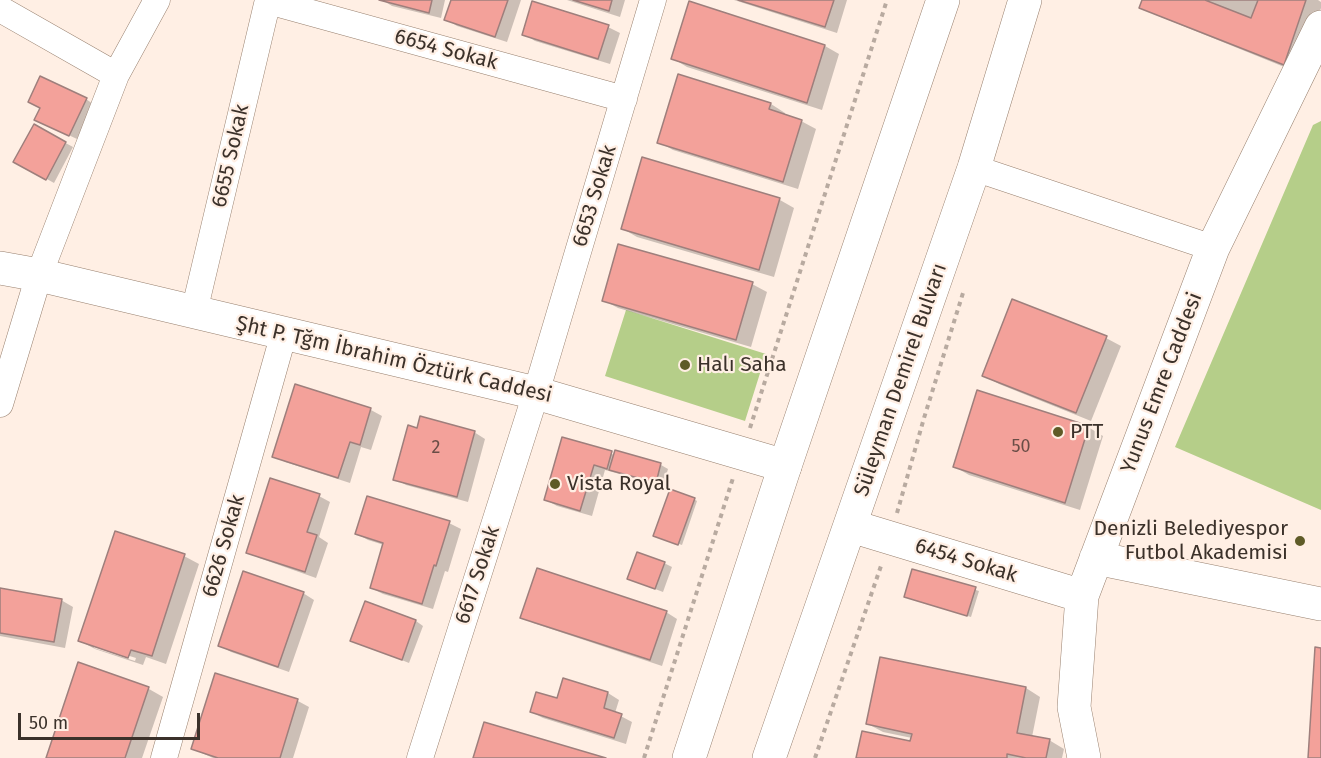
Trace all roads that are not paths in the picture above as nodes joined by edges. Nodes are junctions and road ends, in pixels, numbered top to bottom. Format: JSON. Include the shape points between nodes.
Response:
{"nodes":[{"id":1,"x":157,"y":0,"type":"edge"},
{"id":2,"x":654,"y":0,"type":"edge"},
{"id":3,"x":943,"y":0,"type":"edge"},
{"id":4,"x":1024,"y":0,"type":"edge"},
{"id":5,"x":268,"y":1,"type":"edge"},
{"id":6,"x":0,"y":9,"type":"edge"},
{"id":7,"x":1321,"y":27,"type":"edge"},
{"id":8,"x":116,"y":75,"type":"junction"},
{"id":9,"x":624,"y":99,"type":"junction"},
{"id":10,"x":974,"y":168,"type":"junction"},
{"id":11,"x":1213,"y":248,"type":"junction"},
{"id":12,"x":0,"y":268,"type":"edge"},
{"id":13,"x":39,"y":275,"type":"junction"},
{"id":14,"x":194,"y":312,"type":"junction"},
{"id":15,"x":284,"y":333,"type":"junction"},
{"id":16,"x":536,"y":393,"type":"junction"},
{"id":17,"x":0,"y":404,"type":"edge"},
{"id":18,"x":785,"y":466,"type":"junction"},
{"id":19,"x":851,"y":526,"type":"junction"},
{"id":20,"x":1096,"y":558,"type":"junction"},
{"id":21,"x":1082,"y":596,"type":"junction"},
{"id":22,"x":1321,"y":604,"type":"edge"},
{"id":23,"x":164,"y":758,"type":"edge"},
{"id":24,"x":420,"y":758,"type":"edge"},
{"id":25,"x":689,"y":758,"type":"edge"},
{"id":26,"x":769,"y":758,"type":"edge"},
{"id":27,"x":1084,"y":758,"type":"edge"}],
"edges":[{"from":1,"to":8,"type":"street"},
{"from":2,"to":9,"type":"street","name":"6653 Sokak"},
{"from":3,"to":18,"type":"main road"},
{"from":4,"to":10,"type":"main road","name":"Süleyman Demirel Bulvarı"},
{"from":5,"to":9,"type":"street","name":"6654 Sokak"},
{"from":5,"to":14,"type":"street","name":"6655 Sokak"},
{"from":6,"to":8,"type":"street"},
{"from":7,"to":11,"type":"main road","name":"Yunus Emre Caddesi"},
{"from":8,"to":13,"type":"street"},
{"from":9,"to":16,"type":"street","name":"6653 Sokak"},
{"from":10,"to":11,"type":"street"},
{"from":10,"to":19,"type":"main road","name":"Süleyman Demirel Bulvarı"},
{"from":11,"to":20,"type":"main road","name":"Yunus Emre Caddesi"},
{"from":12,"to":13,"type":"main road","name":"Şht P. Tğm İbrahim Öztürk Caddesi"},
{"from":13,"to":14,"type":"main road","name":"Şht P. Tğm İbrahim Öztürk Caddesi"},
{"from":13,"to":17,"type":"street"},
{"from":14,"to":15,"type":"main road","name":"Şht P. Tğm İbrahim Öztürk Caddesi"},
{"from":15,"to":16,"type":"main road","name":"Şht P. Tğm İbrahim Öztürk Caddesi"},
{"from":15,"to":23,"type":"street","name":"6626 Sokak"},
{"from":16,"to":18,"type":"main road","name":"Şht P. Tğm İbrahim Öztürk Caddesi"},
{"from":16,"to":24,"type":"street","name":"6617 Sokak"},
{"from":18,"to":25,"type":"main road"},
{"from":19,"to":21,"type":"main road","name":"6454 Sokak"},
{"from":19,"to":26,"type":"main road","name":"Süleyman Demirel Bulvarı"},
{"from":20,"to":21,"type":"main road","name":"Yunus Emre Caddesi"},
{"from":20,"to":22,"type":"main road"},
{"from":21,"to":27,"type":"main road","name":"Yunus Emre Caddesi","via":[[1074,707]]}]}
